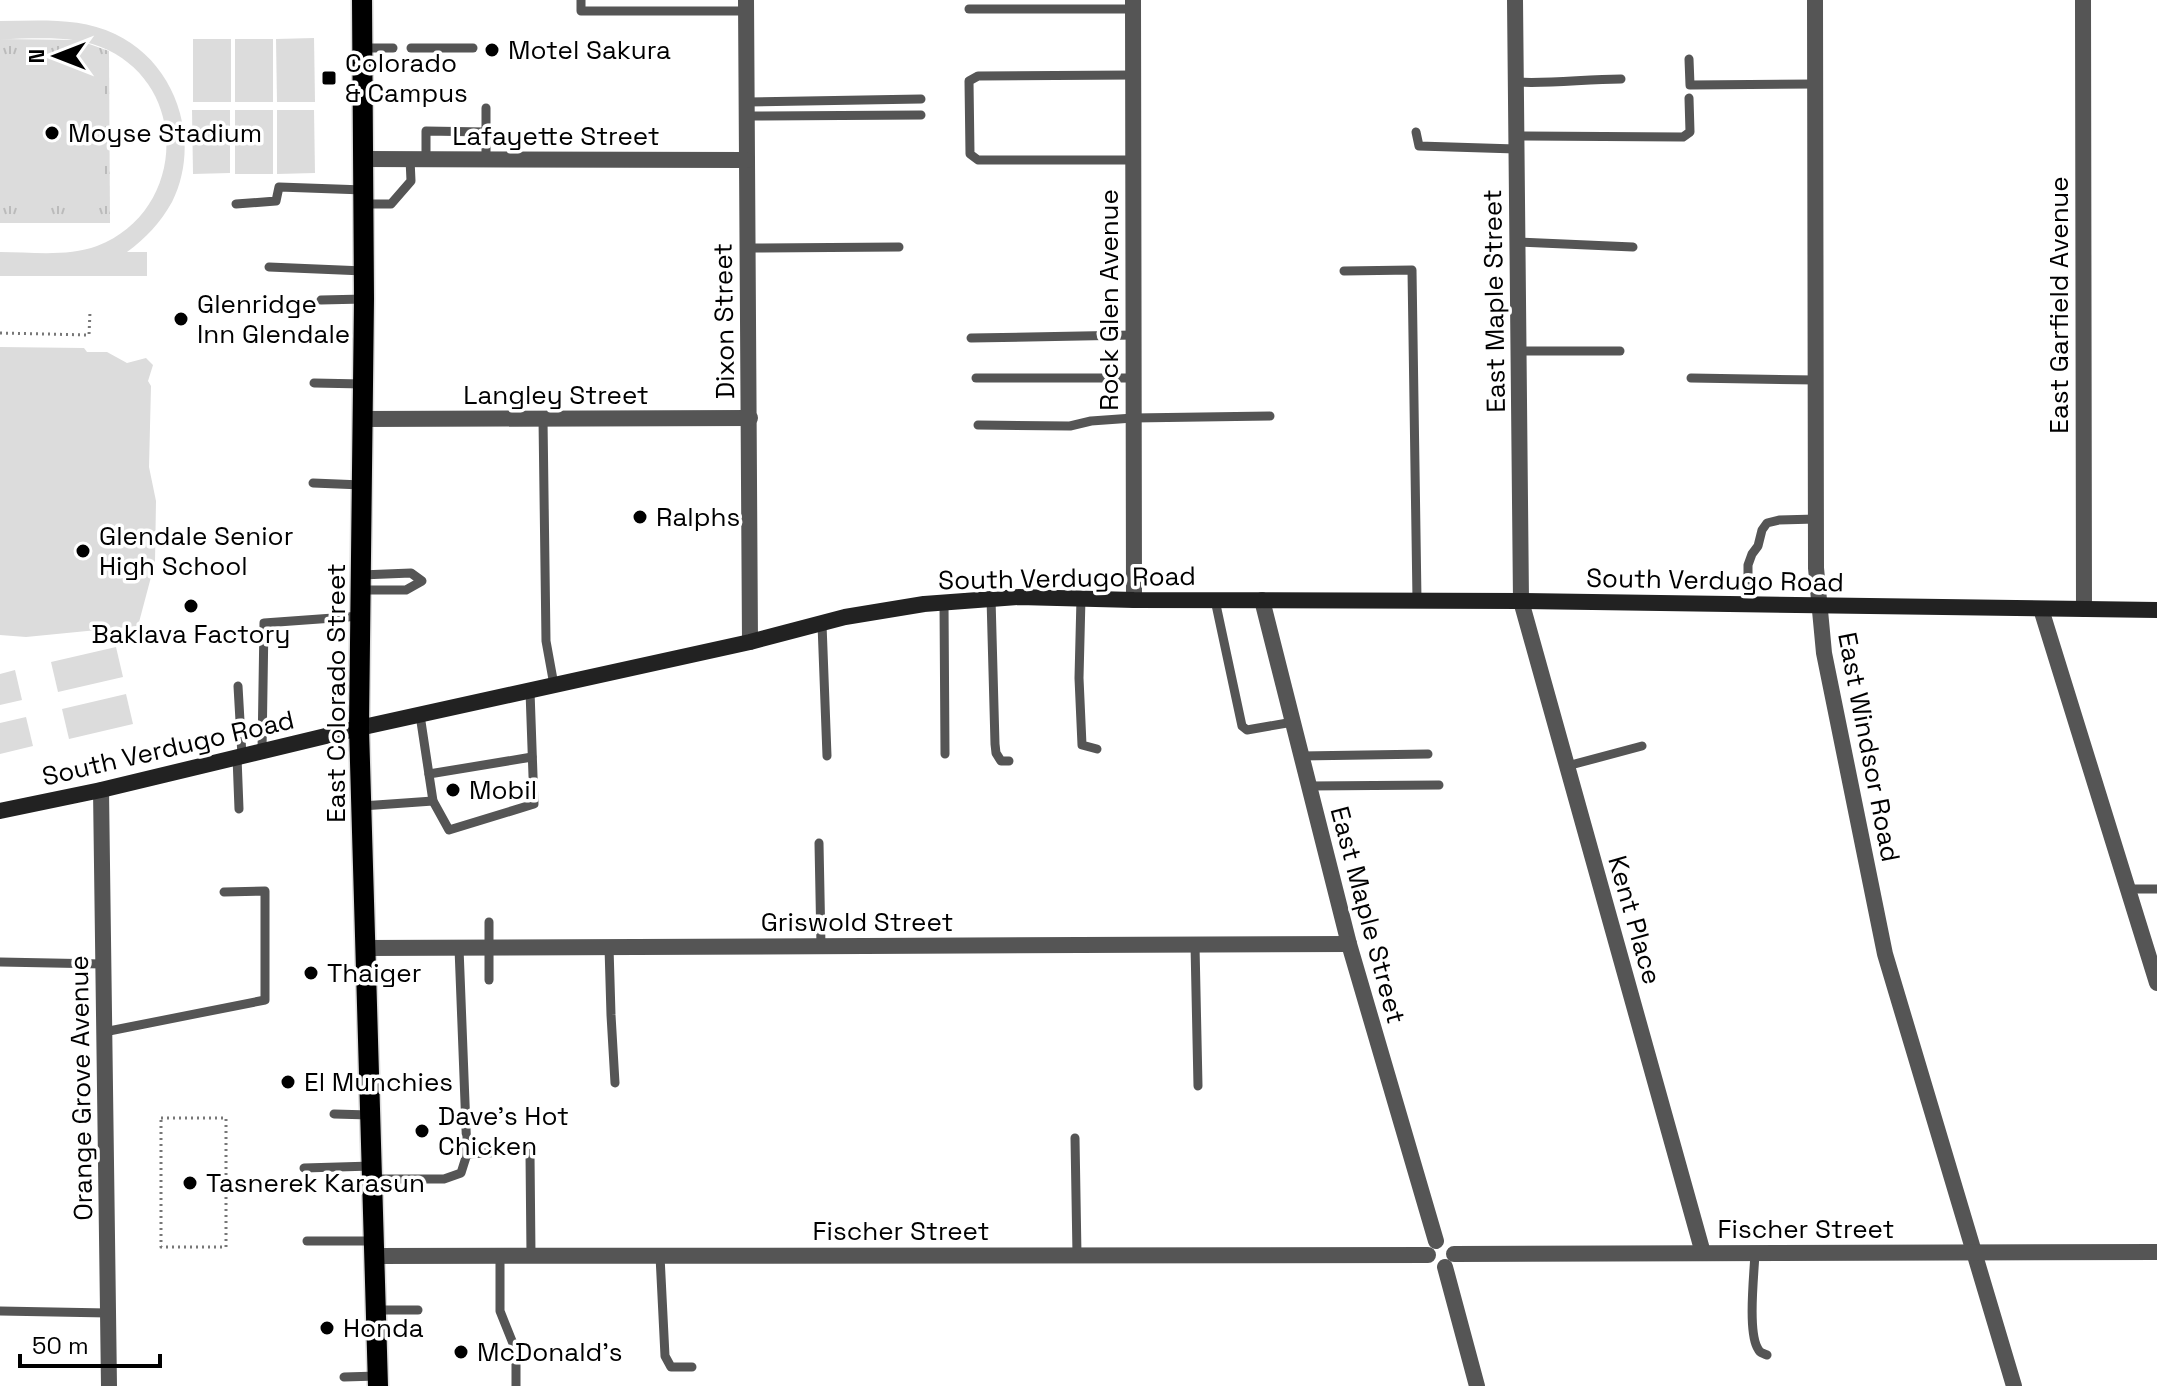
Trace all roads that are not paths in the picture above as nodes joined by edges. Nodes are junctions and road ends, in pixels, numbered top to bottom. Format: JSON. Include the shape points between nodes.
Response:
{"nodes":[{"id":1,"x":362,"y":0,"type":"edge"},
{"id":2,"x":581,"y":0,"type":"edge"},
{"id":3,"x":1515,"y":0,"type":"edge"},
{"id":4,"x":1815,"y":0,"type":"edge"},
{"id":5,"x":2083,"y":0,"type":"edge"},
{"id":6,"x":746,"y":5,"type":"edge"},
{"id":7,"x":1133,"y":5,"type":"edge"},
{"id":8,"x":969,"y":9,"type":"dead end"},
{"id":9,"x":363,"y":48,"type":"junction"},
{"id":10,"x":393,"y":48,"type":"dead end"},
{"id":11,"x":411,"y":48,"type":"dead end"},
{"id":12,"x":473,"y":48,"type":"dead end"},
{"id":13,"x":1689,"y":59,"type":"dead end"},
{"id":14,"x":1133,"y":75,"type":"junction"},
{"id":15,"x":1621,"y":79,"type":"dead end"},
{"id":16,"x":1516,"y":82,"type":"junction"},
{"id":17,"x":1815,"y":84,"type":"junction"},
{"id":18,"x":1689,"y":98,"type":"dead end"},
{"id":19,"x":921,"y":99,"type":"dead end"},
{"id":20,"x":486,"y":108,"type":"dead end"},
{"id":21,"x":746,"y":109,"type":"junction"},
{"id":22,"x":921,"y":115,"type":"dead end"},
{"id":23,"x":486,"y":132,"type":"junction"},
{"id":24,"x":1416,"y":132,"type":"dead end"},
{"id":25,"x":1516,"y":142,"type":"junction"},
{"id":26,"x":364,"y":159,"type":"junction"},
{"id":27,"x":418,"y":159,"type":"junction"},
{"id":28,"x":486,"y":159,"type":"junction"},
{"id":29,"x":747,"y":160,"type":"junction"},
{"id":30,"x":1133,"y":160,"type":"junction"},
{"id":31,"x":364,"y":197,"type":"junction"},
{"id":32,"x":236,"y":204,"type":"dead end"},
{"id":33,"x":1518,"y":242,"type":"junction"},
{"id":34,"x":899,"y":247,"type":"dead end"},
{"id":35,"x":1633,"y":247,"type":"dead end"},
{"id":36,"x":748,"y":248,"type":"junction"},
{"id":37,"x":269,"y":267,"type":"dead end"},
{"id":38,"x":364,"y":271,"type":"junction"},
{"id":39,"x":1344,"y":271,"type":"dead end"},
{"id":40,"x":364,"y":299,"type":"junction"},
{"id":41,"x":321,"y":300,"type":"dead end"},
{"id":42,"x":1133,"y":335,"type":"junction"},
{"id":43,"x":971,"y":338,"type":"dead end"},
{"id":44,"x":1519,"y":351,"type":"junction"},
{"id":45,"x":1620,"y":351,"type":"dead end"},
{"id":46,"x":976,"y":378,"type":"dead end"},
{"id":47,"x":1133,"y":378,"type":"junction"},
{"id":48,"x":1691,"y":378,"type":"dead end"},
{"id":49,"x":1816,"y":380,"type":"junction"},
{"id":50,"x":314,"y":383,"type":"dead end"},
{"id":51,"x":363,"y":384,"type":"junction"},
{"id":52,"x":1270,"y":416,"type":"dead end"},
{"id":53,"x":750,"y":418,"type":"junction"},
{"id":54,"x":1133,"y":418,"type":"junction"},
{"id":55,"x":363,"y":419,"type":"junction"},
{"id":56,"x":543,"y":419,"type":"junction"},
{"id":57,"x":978,"y":425,"type":"dead end"},
{"id":58,"x":313,"y":483,"type":"dead end"},
{"id":59,"x":362,"y":485,"type":"junction"},
{"id":60,"x":1816,"y":519,"type":"junction"},
{"id":61,"x":360,"y":583,"type":"junction"},
{"id":62,"x":991,"y":598,"type":"junction"},
{"id":63,"x":1081,"y":598,"type":"junction"},
{"id":64,"x":1134,"y":600,"type":"junction"},
{"id":65,"x":1215,"y":600,"type":"junction"},
{"id":66,"x":1262,"y":600,"type":"junction"},
{"id":67,"x":1417,"y":600,"type":"junction"},
{"id":68,"x":1521,"y":601,"type":"junction"},
{"id":69,"x":944,"y":602,"type":"junction"},
{"id":70,"x":1748,"y":605,"type":"junction"},
{"id":71,"x":1820,"y":606,"type":"junction"},
{"id":72,"x":2041,"y":609,"type":"junction"},
{"id":73,"x":2084,"y":609,"type":"junction"},
{"id":74,"x":2157,"y":610,"type":"edge"},
{"id":75,"x":361,"y":616,"type":"junction"},
{"id":76,"x":822,"y":624,"type":"junction"},
{"id":77,"x":750,"y":642,"type":"junction"},
{"id":78,"x":554,"y":685,"type":"junction"},
{"id":79,"x":238,"y":686,"type":"dead end"},
{"id":80,"x":530,"y":691,"type":"junction"},
{"id":81,"x":420,"y":715,"type":"junction"},
{"id":82,"x":1293,"y":722,"type":"junction"},
{"id":83,"x":359,"y":728,"type":"junction"},
{"id":84,"x":1642,"y":746,"type":"dead end"},
{"id":85,"x":1097,"y":749,"type":"dead end"},
{"id":86,"x":262,"y":751,"type":"junction"},
{"id":87,"x":945,"y":754,"type":"dead end"},
{"id":88,"x":1428,"y":754,"type":"dead end"},
{"id":89,"x":827,"y":756,"type":"dead end"},
{"id":90,"x":1301,"y":756,"type":"junction"},
{"id":91,"x":240,"y":757,"type":"junction"},
{"id":92,"x":532,"y":757,"type":"junction"},
{"id":93,"x":1009,"y":761,"type":"dead end"},
{"id":94,"x":1567,"y":766,"type":"junction"},
{"id":95,"x":429,"y":774,"type":"junction"},
{"id":96,"x":1439,"y":785,"type":"dead end"},
{"id":97,"x":1309,"y":786,"type":"junction"},
{"id":98,"x":101,"y":790,"type":"junction"},
{"id":99,"x":433,"y":801,"type":"junction"},
{"id":100,"x":362,"y":806,"type":"junction"},
{"id":101,"x":239,"y":809,"type":"dead end"},
{"id":102,"x":0,"y":811,"type":"edge"},
{"id":103,"x":819,"y":843,"type":"dead end"},
{"id":104,"x":2128,"y":889,"type":"junction"},
{"id":105,"x":2157,"y":889,"type":"edge"},
{"id":106,"x":224,"y":892,"type":"dead end"},
{"id":107,"x":489,"y":922,"type":"dead end"},
{"id":108,"x":1349,"y":944,"type":"junction"},
{"id":109,"x":1195,"y":945,"type":"junction"},
{"id":110,"x":821,"y":946,"type":"junction"},
{"id":111,"x":609,"y":947,"type":"junction"},
{"id":112,"x":366,"y":948,"type":"junction"},
{"id":113,"x":459,"y":948,"type":"junction"},
{"id":114,"x":488,"y":948,"type":"junction"},
{"id":115,"x":0,"y":962,"type":"edge"},
{"id":116,"x":103,"y":964,"type":"junction"},
{"id":117,"x":489,"y":980,"type":"dead end"},
{"id":118,"x":2157,"y":983,"type":"edge"},
{"id":119,"x":104,"y":1032,"type":"junction"},
{"id":120,"x":615,"y":1083,"type":"dead end"},
{"id":121,"x":1198,"y":1086,"type":"dead end"},
{"id":122,"x":334,"y":1114,"type":"dead end"},
{"id":123,"x":370,"y":1115,"type":"junction"},
{"id":124,"x":1075,"y":1138,"type":"dead end"},
{"id":125,"x":467,"y":1154,"type":"junction"},
{"id":126,"x":304,"y":1168,"type":"dead end"},
{"id":127,"x":372,"y":1173,"type":"junction"},
{"id":128,"x":307,"y":1241,"type":"dead end"},
{"id":129,"x":374,"y":1248,"type":"junction"},
{"id":130,"x":1432,"y":1248,"type":"junction"},
{"id":131,"x":2157,"y":1252,"type":"edge"},
{"id":132,"x":1703,"y":1253,"type":"junction"},
{"id":133,"x":1755,"y":1253,"type":"junction"},
{"id":134,"x":1974,"y":1254,"type":"junction"},
{"id":135,"x":500,"y":1255,"type":"junction"},
{"id":136,"x":531,"y":1255,"type":"junction"},
{"id":137,"x":1077,"y":1255,"type":"junction"},
{"id":138,"x":660,"y":1256,"type":"junction"},
{"id":139,"x":1449,"y":1260,"type":"junction"},
{"id":140,"x":376,"y":1310,"type":"junction"},
{"id":141,"x":418,"y":1310,"type":"dead end"},
{"id":142,"x":0,"y":1311,"type":"edge"},
{"id":143,"x":108,"y":1313,"type":"junction"},
{"id":144,"x":1767,"y":1355,"type":"dead end"},
{"id":145,"x":692,"y":1367,"type":"dead end"},
{"id":146,"x":344,"y":1377,"type":"dead end"},
{"id":147,"x":378,"y":1381,"type":"edge"},
{"id":148,"x":109,"y":1386,"type":"edge"},
{"id":149,"x":516,"y":1386,"type":"edge"},
{"id":150,"x":1477,"y":1386,"type":"edge"},
{"id":151,"x":2014,"y":1386,"type":"edge"}],
"edges":[{"from":1,"to":9,"type":"main road","name":"East Colorado Street"},
{"from":2,"to":6,"type":"lane","via":[[581,11]]},
{"from":3,"to":16,"type":"street","name":"East Maple Street"},
{"from":4,"to":17,"type":"street","name":"East Windsor Road"},
{"from":5,"to":73,"type":"street","name":"East Garfield Avenue"},
{"from":6,"to":21,"type":"street","name":"Dixon Street"},
{"from":7,"to":8,"type":"lane"},
{"from":7,"to":14,"type":"street","name":"Rock Glen Avenue"},
{"from":9,"to":10,"type":"lane"},
{"from":9,"to":26,"type":"main road","name":"East Colorado Street"},
{"from":11,"to":12,"type":"lane"},
{"from":13,"to":17,"type":"lane","via":[[1690,85]]},
{"from":14,"to":30,"type":"street","name":"Rock Glen Avenue"},
{"from":14,"to":30,"type":"lane","via":[[978,76],[969,81],[970,154],[978,160]]},
{"from":15,"to":16,"type":"lane"},
{"from":16,"to":25,"type":"street","name":"East Maple Street"},
{"from":17,"to":49,"type":"street","name":"East Windsor Road"},
{"from":18,"to":25,"type":"lane","via":[[1690,132],[1683,137]]},
{"from":19,"to":21,"type":"lane"},
{"from":20,"to":23,"type":"lane"},
{"from":21,"to":22,"type":"lane"},
{"from":21,"to":29,"type":"street","name":"Dixon Street"},
{"from":23,"to":27,"type":"lane","via":[[426,131]]},
{"from":23,"to":28,"type":"lane"},
{"from":24,"to":25,"type":"lane","via":[[1419,146]]},
{"from":25,"to":33,"type":"street","name":"East Maple Street"},
{"from":26,"to":27,"type":"street","name":"Lafayette Street"},
{"from":26,"to":31,"type":"main road","name":"East Colorado Street"},
{"from":27,"to":28,"type":"street","name":"Lafayette Street"},
{"from":27,"to":31,"type":"lane","via":[[411,181],[391,204]]},
{"from":28,"to":29,"type":"street","name":"Lafayette Street"},
{"from":29,"to":36,"type":"street","name":"Dixon Street"},
{"from":30,"to":42,"type":"street","name":"Rock Glen Avenue"},
{"from":31,"to":32,"type":"lane","via":[[279,187],[276,201]]},
{"from":31,"to":38,"type":"main road","name":"East Colorado Street"},
{"from":33,"to":35,"type":"lane"},
{"from":33,"to":44,"type":"street","name":"East Maple Street"},
{"from":34,"to":36,"type":"lane"},
{"from":36,"to":53,"type":"street","name":"Dixon Street"},
{"from":37,"to":38,"type":"lane"},
{"from":38,"to":40,"type":"main road","name":"East Colorado Street"},
{"from":39,"to":67,"type":"lane","via":[[1412,270]]},
{"from":40,"to":41,"type":"lane"},
{"from":40,"to":51,"type":"main road","name":"East Colorado Street"},
{"from":42,"to":43,"type":"lane"},
{"from":42,"to":47,"type":"street","name":"Rock Glen Avenue"},
{"from":44,"to":45,"type":"lane"},
{"from":44,"to":68,"type":"street","name":"East Maple Street"},
{"from":46,"to":47,"type":"lane"},
{"from":47,"to":54,"type":"street","name":"Rock Glen Avenue"},
{"from":48,"to":49,"type":"lane"},
{"from":49,"to":60,"type":"street","name":"East Windsor Road"},
{"from":50,"to":51,"type":"lane"},
{"from":51,"to":55,"type":"main road","name":"East Colorado Street"},
{"from":52,"to":54,"type":"lane"},
{"from":53,"to":56,"type":"street","name":"Langley Street"},
{"from":53,"to":77,"type":"street","name":"Dixon Street"},
{"from":54,"to":57,"type":"lane","via":[[1070,426]]},
{"from":54,"to":64,"type":"street","name":"Rock Glen Avenue"},
{"from":55,"to":56,"type":"street","name":"Langley Street"},
{"from":55,"to":59,"type":"main road","name":"East Colorado Street"},
{"from":56,"to":78,"type":"lane","via":[[546,641]]},
{"from":58,"to":59,"type":"lane"},
{"from":59,"to":61,"type":"main road","name":"East Colorado Street"},
{"from":60,"to":70,"type":"lane","via":[[1767,523],[1748,565]]},
{"from":60,"to":71,"type":"street","name":"East Windsor Road"},
{"from":61,"to":61,"type":"lane","via":[[406,590],[422,581],[411,573]]},
{"from":61,"to":75,"type":"main road","name":"East Colorado Street"},
{"from":62,"to":63,"type":"main road","name":"South Verdugo Road"},
{"from":62,"to":69,"type":"main road","name":"South Verdugo Road"},
{"from":62,"to":93,"type":"lane","via":[[995,744],[1001,761]]},
{"from":63,"to":64,"type":"main road","name":"South Verdugo Road"},
{"from":63,"to":85,"type":"lane","via":[[1082,745]]},
{"from":64,"to":65,"type":"main road","name":"South Verdugo Road"},
{"from":65,"to":66,"type":"main road","name":"South Verdugo Road"},
{"from":65,"to":82,"type":"lane","via":[[1242,726],[1262,729]]},
{"from":66,"to":67,"type":"main road","name":"South Verdugo Road"},
{"from":66,"to":82,"type":"street","name":"East Maple Street"},
{"from":67,"to":68,"type":"main road","name":"South Verdugo Road"},
{"from":68,"to":70,"type":"main road","name":"South Verdugo Road"},
{"from":68,"to":94,"type":"street","name":"Kent Place"},
{"from":69,"to":76,"type":"main road","name":"South Verdugo Road"},
{"from":69,"to":87,"type":"lane"},
{"from":70,"to":71,"type":"main road","name":"South Verdugo Road"},
{"from":71,"to":72,"type":"main road","name":"South Verdugo Road"},
{"from":71,"to":134,"type":"street","name":"East Windsor Road","via":[[1824,653],[1885,954]]},
{"from":72,"to":73,"type":"main road","name":"South Verdugo Road"},
{"from":72,"to":104,"type":"street"},
{"from":73,"to":74,"type":"main road","name":"South Verdugo Road"},
{"from":75,"to":83,"type":"main road","name":"East Colorado Street"},
{"from":75,"to":86,"type":"lane","via":[[264,623]]},
{"from":76,"to":77,"type":"main road","name":"South Verdugo Road"},
{"from":76,"to":89,"type":"lane"},
{"from":77,"to":78,"type":"main road","name":"South Verdugo Road"},
{"from":78,"to":80,"type":"main road","name":"South Verdugo Road"},
{"from":79,"to":91,"type":"lane"},
{"from":80,"to":81,"type":"main road","name":"South Verdugo Road"},
{"from":80,"to":92,"type":"lane"},
{"from":81,"to":83,"type":"main road","name":"South Verdugo Road"},
{"from":81,"to":95,"type":"lane"},
{"from":82,"to":90,"type":"street","name":"East Maple Street"},
{"from":83,"to":86,"type":"main road","name":"South Verdugo Road"},
{"from":83,"to":100,"type":"main road","name":"East Colorado Street"},
{"from":84,"to":94,"type":"lane"},
{"from":86,"to":91,"type":"main road","name":"South Verdugo Road"},
{"from":88,"to":90,"type":"lane"},
{"from":90,"to":97,"type":"street","name":"East Maple Street"},
{"from":91,"to":98,"type":"main road","name":"South Verdugo Road"},
{"from":91,"to":101,"type":"lane"},
{"from":92,"to":95,"type":"lane"},
{"from":92,"to":99,"type":"lane","via":[[534,804],[449,830]]},
{"from":94,"to":132,"type":"street","name":"Kent Place"},
{"from":95,"to":99,"type":"lane"},
{"from":96,"to":97,"type":"lane"},
{"from":97,"to":108,"type":"street","name":"East Maple Street"},
{"from":98,"to":102,"type":"main road","name":"South Verdugo Road"},
{"from":98,"to":116,"type":"street","name":"Orange Grove Avenue"},
{"from":99,"to":100,"type":"lane"},
{"from":100,"to":112,"type":"main road","name":"East Colorado Street"},
{"from":103,"to":110,"type":"lane"},
{"from":104,"to":105,"type":"lane"},
{"from":104,"to":118,"type":"street"},
{"from":106,"to":119,"type":"lane","via":[[265,891],[265,1000]]},
{"from":107,"to":114,"type":"lane"},
{"from":108,"to":109,"type":"street","name":"Griswold Street"},
{"from":108,"to":130,"type":"street","name":"East Maple Street"},
{"from":109,"to":110,"type":"street","name":"Griswold Street"},
{"from":109,"to":121,"type":"lane"},
{"from":110,"to":111,"type":"street","name":"Griswold Street"},
{"from":111,"to":114,"type":"street","name":"Griswold Street"},
{"from":111,"to":120,"type":"lane"},
{"from":112,"to":113,"type":"street","name":"Griswold Street"},
{"from":112,"to":123,"type":"main road","name":"East Colorado Street"},
{"from":113,"to":114,"type":"street","name":"Griswold Street"},
{"from":113,"to":125,"type":"lane"},
{"from":114,"to":117,"type":"lane"},
{"from":115,"to":116,"type":"lane"},
{"from":116,"to":119,"type":"street","name":"Orange Grove Avenue"},
{"from":119,"to":143,"type":"street","name":"Orange Grove Avenue"},
{"from":122,"to":123,"type":"lane"},
{"from":123,"to":127,"type":"main road","name":"East Colorado Street"},
{"from":124,"to":137,"type":"lane"},
{"from":125,"to":127,"type":"lane","via":[[461,1173],[444,1179]]},
{"from":125,"to":136,"type":"lane","via":[[530,1154]]},
{"from":126,"to":127,"type":"lane"},
{"from":127,"to":129,"type":"main road","name":"East Colorado Street"},
{"from":128,"to":129,"type":"lane"},
{"from":129,"to":135,"type":"street","name":"Fischer Street"},
{"from":129,"to":140,"type":"main road","name":"East Colorado Street"},
{"from":130,"to":137,"type":"street","name":"Fischer Street"},
{"from":130,"to":139,"type":"street","via":[[1433,1265]]},
{"from":130,"to":139,"type":"street","via":[[1448,1243]]},
{"from":131,"to":134,"type":"street","name":"Fischer Street"},
{"from":132,"to":133,"type":"street","name":"Fischer Street"},
{"from":132,"to":139,"type":"street","name":"Fischer Street"},
{"from":133,"to":134,"type":"street","name":"Fischer Street"},
{"from":133,"to":144,"type":"lane","via":[[1755,1342]]},
{"from":134,"to":151,"type":"street","name":"East Windsor Road"},
{"from":135,"to":136,"type":"street","name":"Fischer Street"},
{"from":135,"to":149,"type":"lane","via":[[500,1311],[516,1351]]},
{"from":136,"to":138,"type":"street","name":"Fischer Street"},
{"from":137,"to":138,"type":"street","name":"Fischer Street"},
{"from":138,"to":145,"type":"lane","via":[[665,1356],[671,1367]]},
{"from":139,"to":150,"type":"street"},
{"from":140,"to":141,"type":"lane"},
{"from":140,"to":147,"type":"main road","name":"East Colorado Street"},
{"from":142,"to":143,"type":"lane"},
{"from":143,"to":148,"type":"street","name":"Orange Grove Avenue"},
{"from":146,"to":147,"type":"lane"}]}
